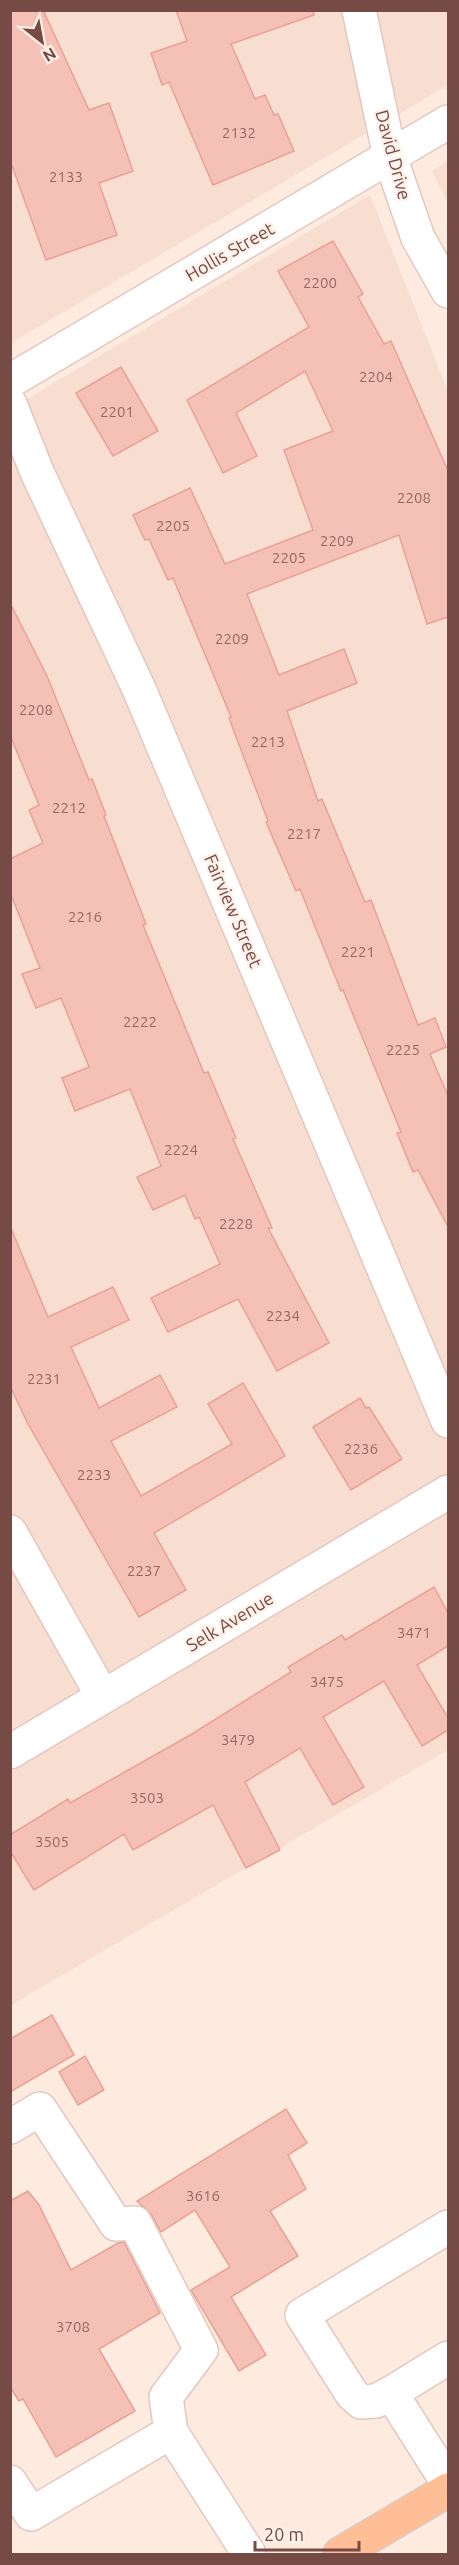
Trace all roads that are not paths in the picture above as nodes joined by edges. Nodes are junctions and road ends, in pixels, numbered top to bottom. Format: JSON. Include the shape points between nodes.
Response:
{"nodes":[{"id":1,"x":359,"y":10,"type":"edge"},
{"id":2,"x":448,"y":122,"type":"edge"},
{"id":3,"x":390,"y":157,"type":"junction"},
{"id":4,"x":448,"y":291,"type":"edge"},
{"id":5,"x":10,"y":381,"type":"edge"},
{"id":6,"x":10,"y":404,"type":"edge"},
{"id":7,"x":448,"y":1420,"type":"edge"},
{"id":8,"x":448,"y":1492,"type":"edge"},
{"id":9,"x":10,"y":1532,"type":"edge"},
{"id":10,"x":103,"y":1697,"type":"junction"},
{"id":11,"x":10,"y":1752,"type":"edge"},
{"id":12,"x":10,"y":2127,"type":"edge"},
{"id":13,"x":448,"y":2227,"type":"edge"},
{"id":14,"x":448,"y":2358,"type":"edge"},
{"id":15,"x":391,"y":2393,"type":"junction"},
{"id":16,"x":171,"y":2432,"type":"junction"},
{"id":17,"x":10,"y":2482,"type":"edge"},
{"id":18,"x":448,"y":2483,"type":"edge"},
{"id":19,"x":448,"y":2490,"type":"edge"},
{"id":20,"x":249,"y":2554,"type":"edge"},
{"id":21,"x":340,"y":2554,"type":"edge"}],
"edges":[{"from":1,"to":3,"type":"street","name":"David Drive"},
{"from":2,"to":3,"type":"street","name":"Hollis Street"},
{"from":3,"to":4,"type":"street","name":"David Drive","via":[[418,238]]},
{"from":3,"to":5,"type":"street","name":"Hollis Street"},
{"from":6,"to":7,"type":"street","name":"Fairview Street","via":[[37,472],[139,689]]},
{"from":8,"to":10,"type":"street","name":"Selk Avenue"},
{"from":9,"to":10,"type":"street"},
{"from":10,"to":11,"type":"street","name":"Selk Avenue"},
{"from":12,"to":16,"type":"street","via":[[40,2109],[116,2224],[135,2223],[201,2350],[166,2397]]},
{"from":13,"to":15,"type":"street","via":[[302,2315],[361,2402],[376,2401]]},
{"from":14,"to":15,"type":"street"},
{"from":15,"to":18,"type":"street"},
{"from":16,"to":17,"type":"street","via":[[31,2514]]},
{"from":16,"to":20,"type":"street"},
{"from":19,"to":21,"type":"main road"}]}
